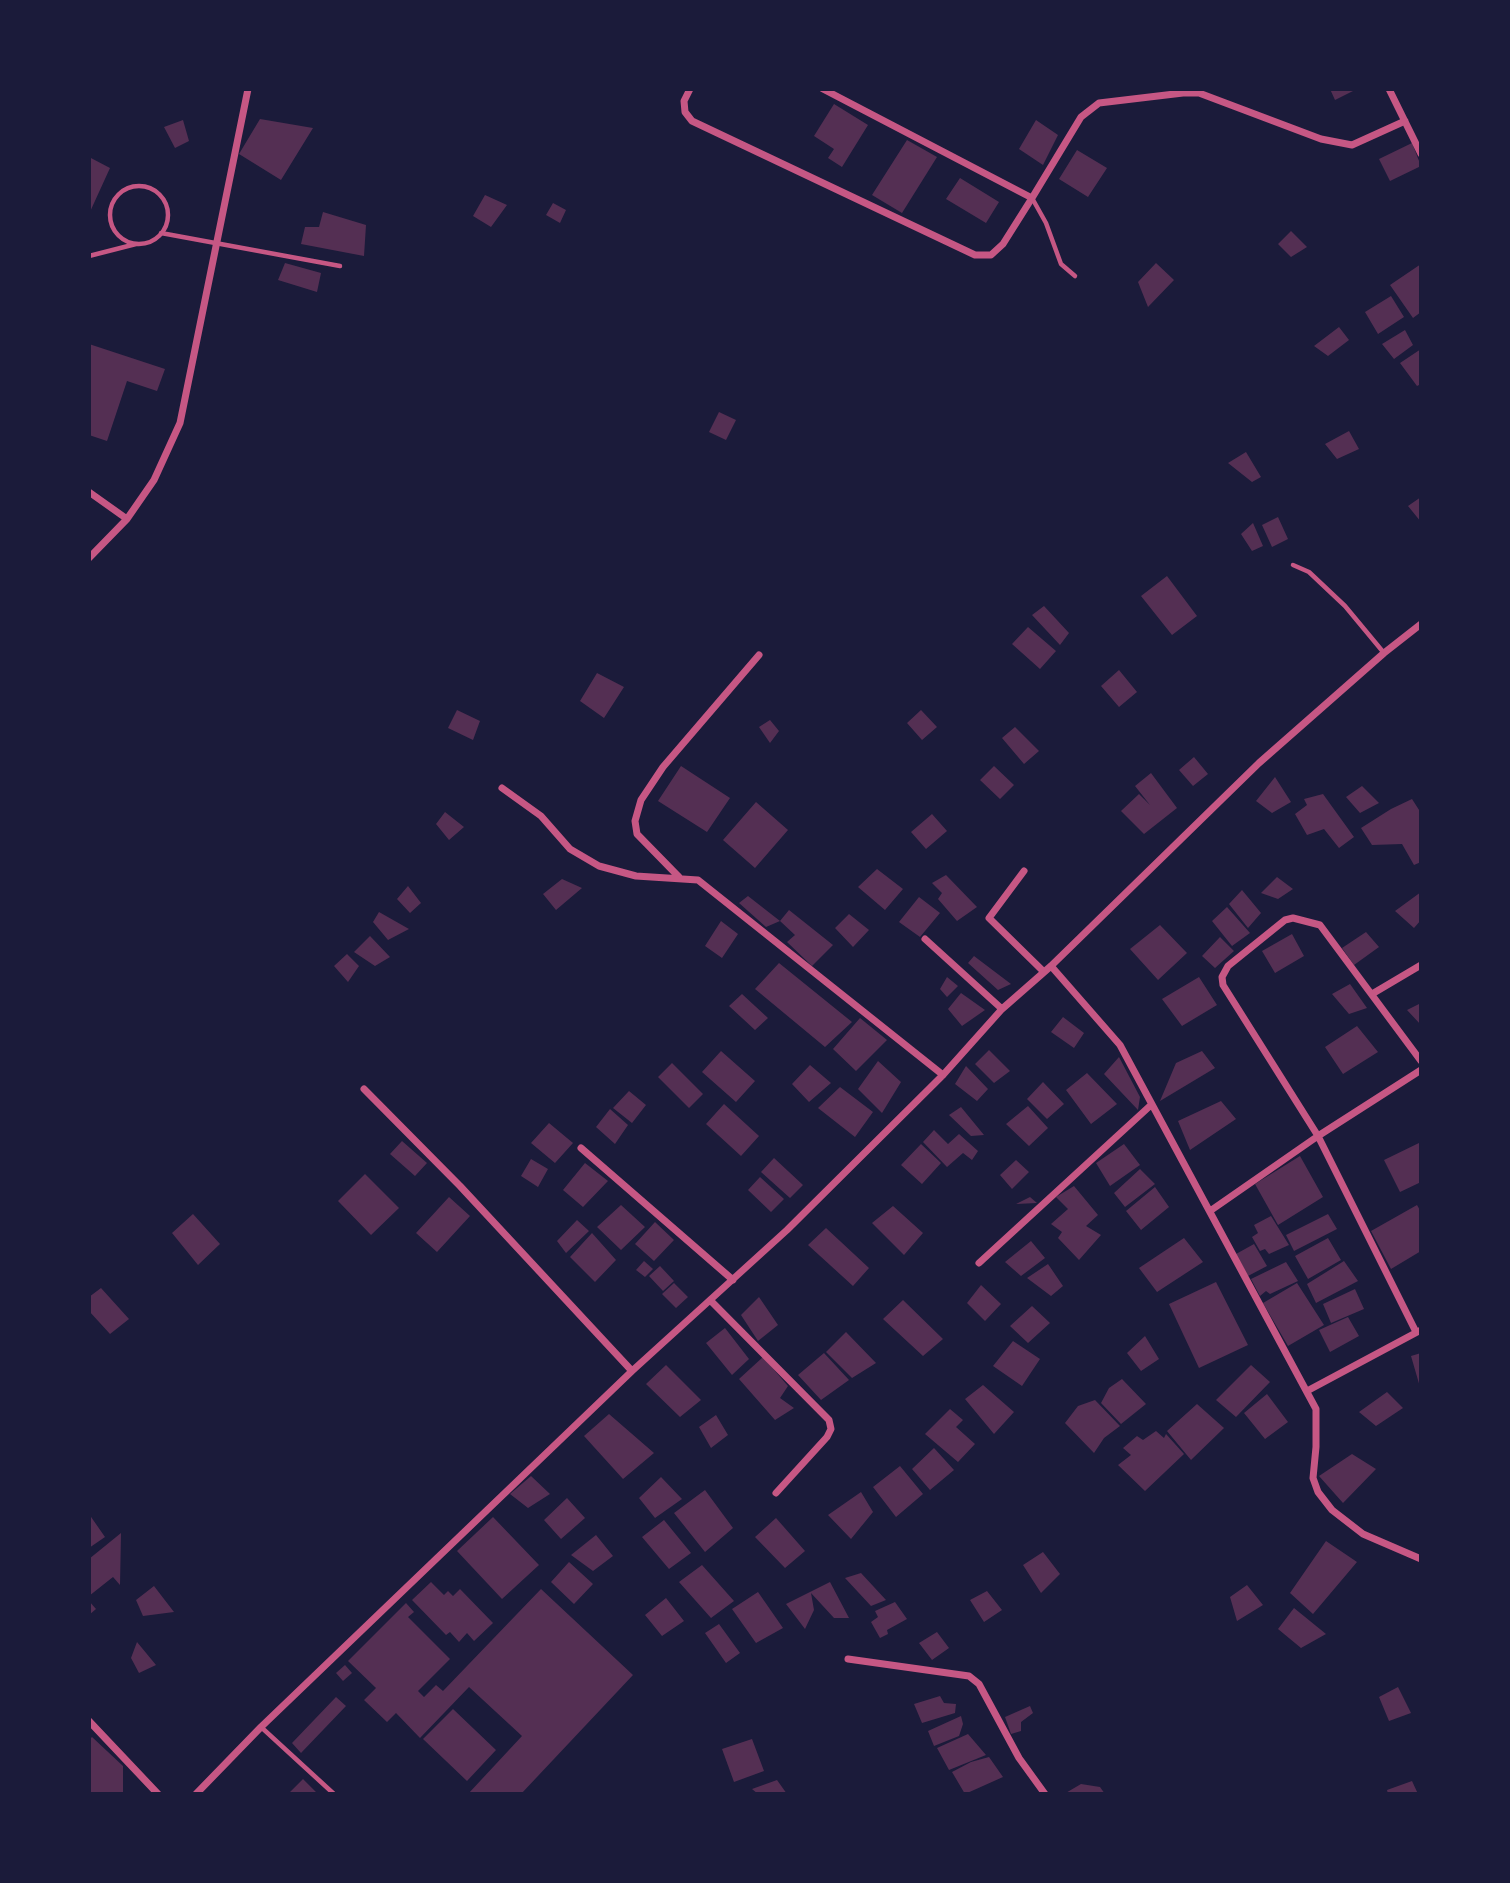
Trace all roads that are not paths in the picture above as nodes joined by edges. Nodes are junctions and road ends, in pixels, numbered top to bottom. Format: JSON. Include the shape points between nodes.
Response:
{"nodes":[{"id":1,"x":248,"y":89,"type":"edge"},
{"id":2,"x":690,"y":89,"type":"edge"},
{"id":3,"x":823,"y":89,"type":"edge"},
{"id":4,"x":1388,"y":89,"type":"edge"},
{"id":5,"x":1405,"y":121,"type":"junction"},
{"id":6,"x":1421,"y":154,"type":"edge"},
{"id":7,"x":1032,"y":198,"type":"junction"},
{"id":8,"x":161,"y":233,"type":"junction"},
{"id":9,"x":216,"y":243,"type":"junction"},
{"id":10,"x":136,"y":244,"type":"junction"},
{"id":11,"x":89,"y":256,"type":"edge"},
{"id":12,"x":340,"y":266,"type":"dead end"},
{"id":13,"x":1074,"y":276,"type":"dead end"},
{"id":14,"x":89,"y":492,"type":"edge"},
{"id":15,"x":127,"y":519,"type":"junction"},
{"id":16,"x":89,"y":558,"type":"edge"},
{"id":17,"x":1293,"y":565,"type":"dead end"},
{"id":18,"x":1421,"y":624,"type":"edge"},
{"id":19,"x":1384,"y":653,"type":"junction"},
{"id":20,"x":759,"y":655,"type":"dead end"},
{"id":21,"x":502,"y":788,"type":"dead end"},
{"id":22,"x":1024,"y":871,"type":"dead end"},
{"id":23,"x":679,"y":878,"type":"junction"},
{"id":24,"x":925,"y":939,"type":"dead end"},
{"id":25,"x":1421,"y":965,"type":"edge"},
{"id":26,"x":1051,"y":966,"type":"junction"},
{"id":27,"x":1044,"y":972,"type":"junction"},
{"id":28,"x":1372,"y":995,"type":"junction"},
{"id":29,"x":1002,"y":1009,"type":"junction"},
{"id":30,"x":1421,"y":1061,"type":"edge"},
{"id":31,"x":1421,"y":1070,"type":"edge"},
{"id":32,"x":943,"y":1075,"type":"junction"},
{"id":33,"x":365,"y":1089,"type":"dead end"},
{"id":34,"x":1151,"y":1105,"type":"junction"},
{"id":35,"x":1318,"y":1136,"type":"junction"},
{"id":36,"x":581,"y":1148,"type":"dead end"},
{"id":37,"x":1210,"y":1210,"type":"junction"},
{"id":38,"x":979,"y":1264,"type":"dead end"},
{"id":39,"x":733,"y":1280,"type":"junction"},
{"id":40,"x":711,"y":1301,"type":"junction"},
{"id":41,"x":1419,"y":1331,"type":"edge"},
{"id":42,"x":632,"y":1371,"type":"junction"},
{"id":43,"x":1307,"y":1391,"type":"junction"},
{"id":44,"x":776,"y":1493,"type":"dead end"},
{"id":45,"x":1421,"y":1559,"type":"edge"},
{"id":46,"x":848,"y":1659,"type":"dead end"},
{"id":47,"x":89,"y":1721,"type":"edge"},
{"id":48,"x":261,"y":1727,"type":"junction"},
{"id":49,"x":158,"y":1794,"type":"edge"},
{"id":50,"x":196,"y":1794,"type":"edge"},
{"id":51,"x":334,"y":1794,"type":"edge"},
{"id":52,"x":1045,"y":1794,"type":"edge"}],
"edges":[{"from":1,"to":9,"type":"street"},
{"from":2,"to":7,"type":"street","via":[[684,101],[692,121],[975,255],[991,254],[1003,244]]},
{"from":3,"to":7,"type":"street"},
{"from":4,"to":5,"type":"street"},
{"from":5,"to":6,"type":"street"},
{"from":5,"to":7,"type":"street","via":[[1352,145],[1321,139],[1199,93],[1099,103],[1081,117]]},
{"from":7,"to":13,"type":"lane","via":[[1061,264]]},
{"from":8,"to":9,"type":"lane"},
{"from":8,"to":10,"type":"lane"},
{"from":8,"to":10,"type":"lane","via":[[168,216],[163,198],[148,187],[128,187],[114,200],[110,219],[119,236]]},
{"from":9,"to":12,"type":"lane"},
{"from":9,"to":15,"type":"street","via":[[180,423],[154,480]]},
{"from":10,"to":11,"type":"lane"},
{"from":14,"to":15,"type":"street"},
{"from":15,"to":16,"type":"street"},
{"from":17,"to":19,"type":"lane","via":[[1309,572],[1345,606]]},
{"from":18,"to":19,"type":"street"},
{"from":19,"to":26,"type":"street","via":[[1259,763]]},
{"from":20,"to":23,"type":"street","via":[[663,767],[641,800],[635,821],[637,834]]},
{"from":21,"to":23,"type":"street","via":[[541,816],[570,849],[599,866],[636,876]]},
{"from":22,"to":27,"type":"street","via":[[989,918]]},
{"from":23,"to":32,"type":"street","via":[[698,880]]},
{"from":24,"to":29,"type":"street"},
{"from":25,"to":28,"type":"street"},
{"from":26,"to":27,"type":"street"},
{"from":26,"to":34,"type":"street","via":[[1120,1045]]},
{"from":27,"to":29,"type":"street"},
{"from":28,"to":30,"type":"street"},
{"from":28,"to":35,"type":"street","via":[[1320,925],[1293,918],[1233,961],[1222,976],[1223,985]]},
{"from":29,"to":32,"type":"street"},
{"from":31,"to":35,"type":"street"},
{"from":32,"to":39,"type":"street"},
{"from":33,"to":42,"type":"street"},
{"from":34,"to":37,"type":"street"},
{"from":34,"to":38,"type":"street"},
{"from":35,"to":37,"type":"street"},
{"from":35,"to":41,"type":"street"},
{"from":36,"to":39,"type":"street"},
{"from":37,"to":43,"type":"street"},
{"from":39,"to":40,"type":"street"},
{"from":40,"to":42,"type":"street"},
{"from":40,"to":44,"type":"street","via":[[829,1420],[827,1437]]},
{"from":41,"to":43,"type":"street"},
{"from":42,"to":48,"type":"street"},
{"from":43,"to":45,"type":"street","via":[[1316,1409],[1313,1478],[1318,1492],[1332,1510],[1363,1534]]},
{"from":46,"to":52,"type":"street","via":[[969,1676],[979,1684],[1019,1758]]},
{"from":47,"to":49,"type":"street"},
{"from":48,"to":50,"type":"street"},
{"from":48,"to":51,"type":"lane"}]}
